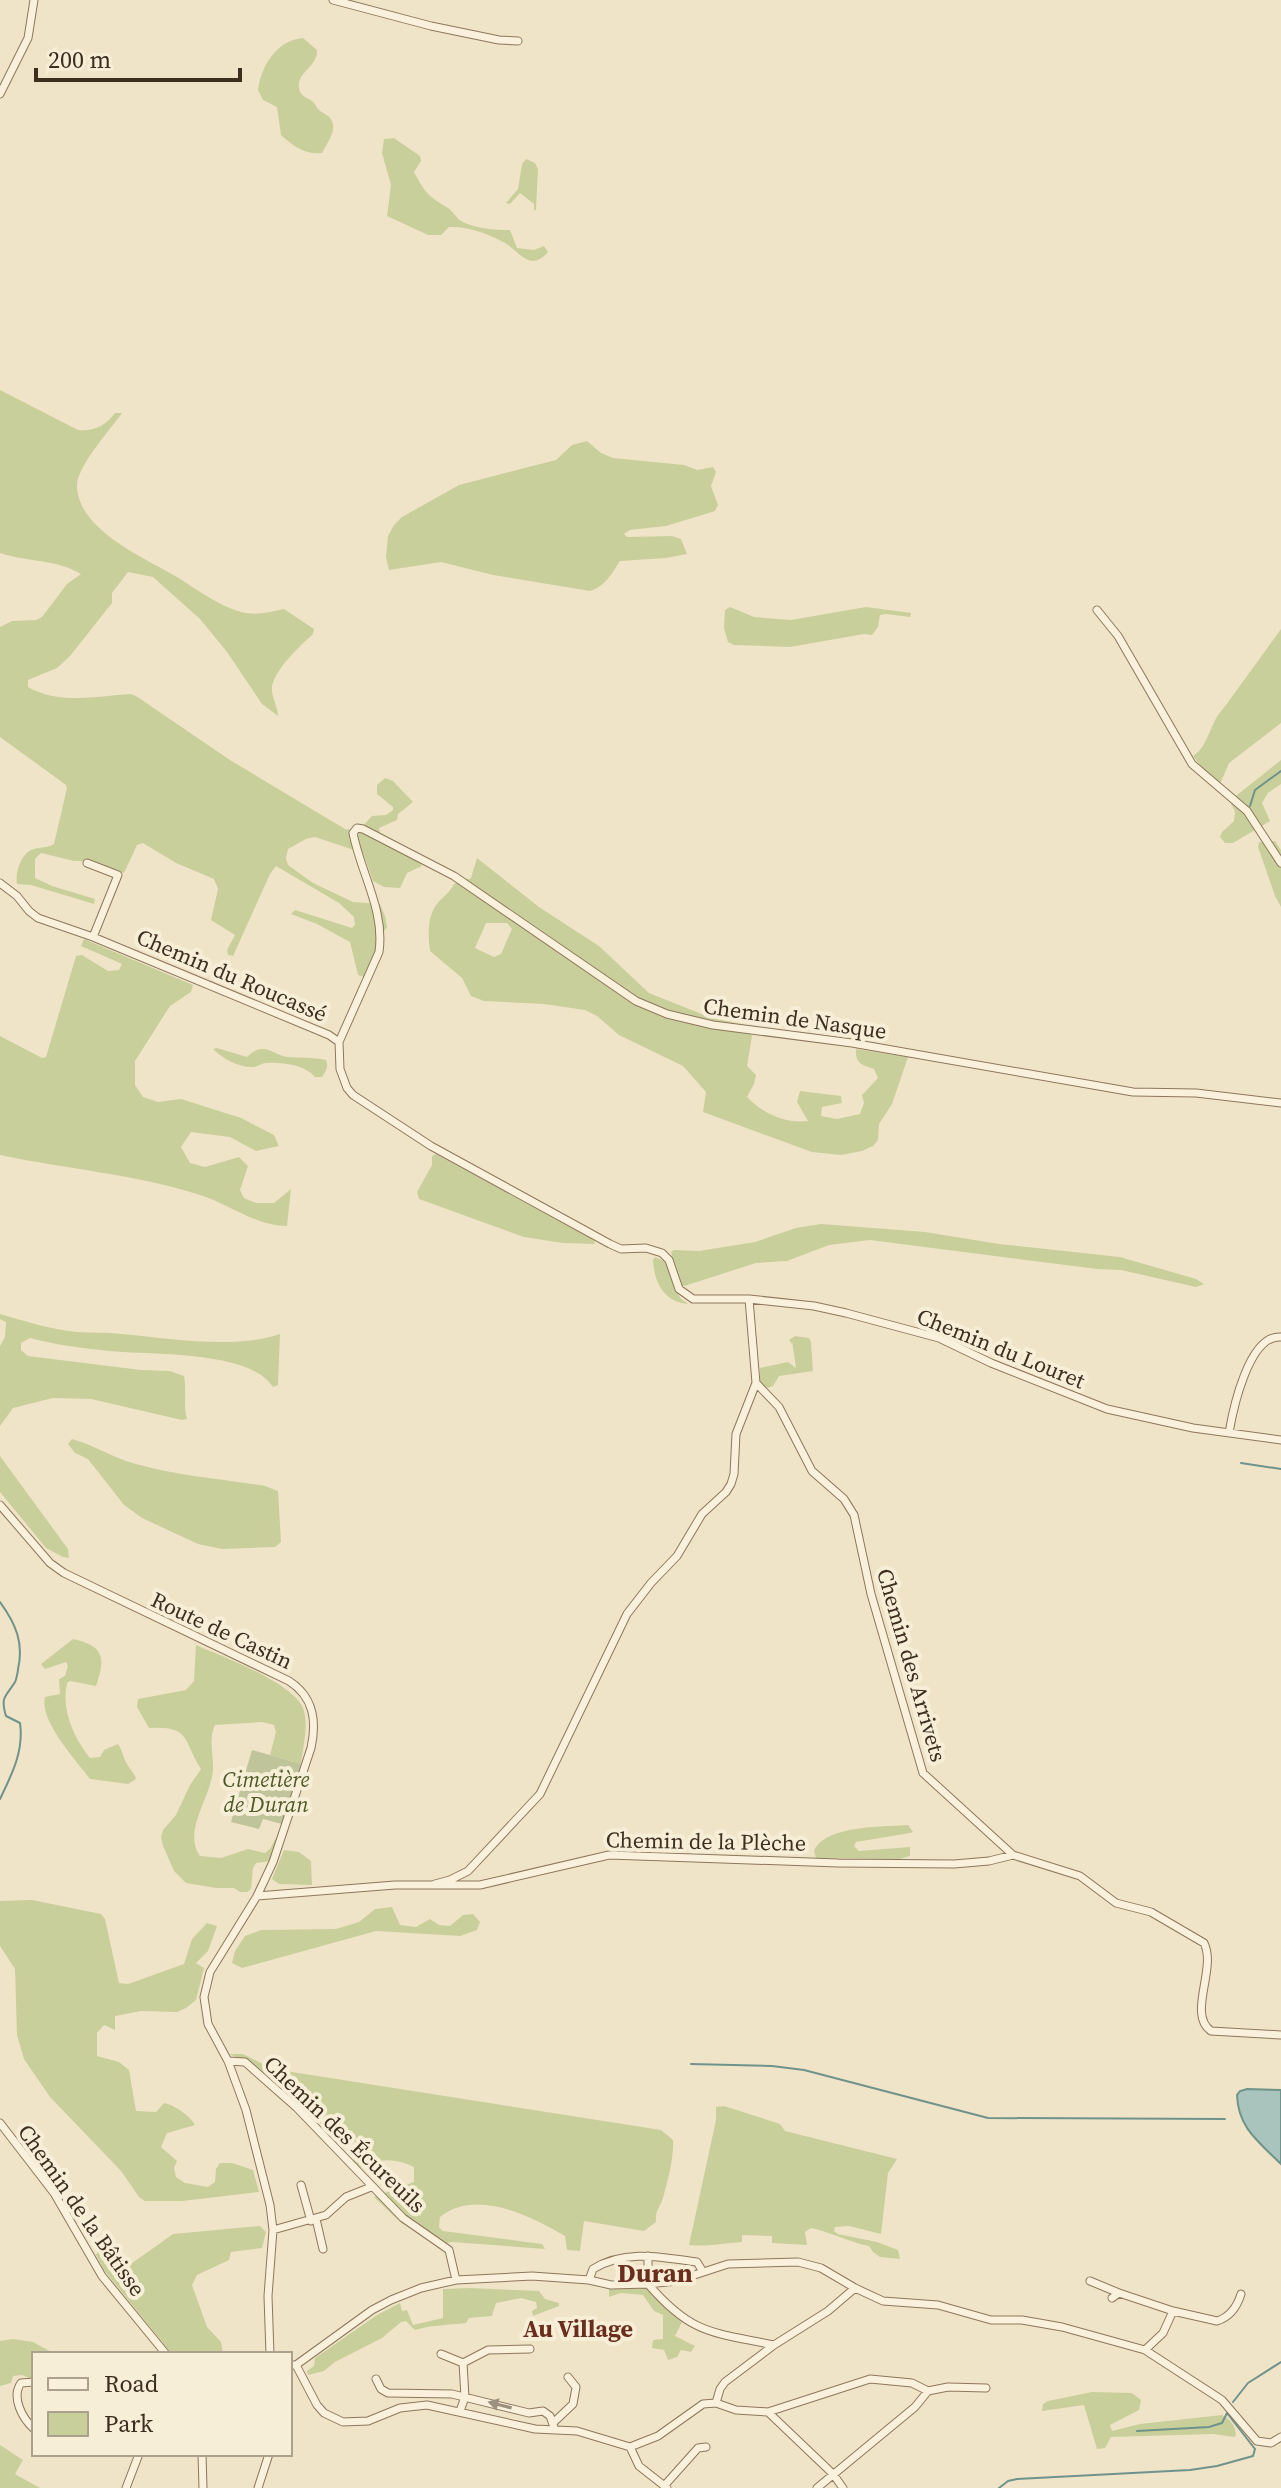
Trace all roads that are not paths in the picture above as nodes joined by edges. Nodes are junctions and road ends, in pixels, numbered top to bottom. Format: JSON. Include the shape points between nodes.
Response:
{"nodes":[{"id":1,"x":34,"y":0,"type":"edge"},
{"id":2,"x":333,"y":0,"type":"edge"},
{"id":3,"x":518,"y":41,"type":"dead end"},
{"id":4,"x":0,"y":94,"type":"edge"},
{"id":5,"x":1097,"y":610,"type":"dead end"},
{"id":6,"x":354,"y":830,"type":"joint"},
{"id":7,"x":87,"y":863,"type":"dead end"},
{"id":8,"x":1281,"y":863,"type":"edge"},
{"id":9,"x":0,"y":883,"type":"edge"},
{"id":10,"x":93,"y":937,"type":"junction"},
{"id":11,"x":339,"y":1042,"type":"junction"},
{"id":12,"x":1281,"y":1103,"type":"edge"},
{"id":13,"x":749,"y":1299,"type":"junction"},
{"id":14,"x":1281,"y":1337,"type":"edge"},
{"id":15,"x":756,"y":1383,"type":"junction"},
{"id":16,"x":1229,"y":1433,"type":"junction"},
{"id":17,"x":1281,"y":1440,"type":"edge"},
{"id":18,"x":0,"y":1505,"type":"edge"},
{"id":19,"x":4,"y":1512,"type":"edge"},
{"id":20,"x":1013,"y":1855,"type":"junction"},
{"id":21,"x":425,"y":1886,"type":"junction"},
{"id":22,"x":257,"y":1896,"type":"junction"},
{"id":23,"x":1281,"y":2035,"type":"edge"},
{"id":24,"x":228,"y":2061,"type":"junction"},
{"id":25,"x":0,"y":2123,"type":"edge"},
{"id":26,"x":301,"y":2185,"type":"dead end"},
{"id":27,"x":371,"y":2187,"type":"junction"},
{"id":28,"x":313,"y":2220,"type":"junction"},
{"id":29,"x":273,"y":2230,"type":"junction"},
{"id":30,"x":323,"y":2249,"type":"dead end"},
{"id":31,"x":648,"y":2256,"type":"junction"},
{"id":32,"x":648,"y":2269,"type":"dead end"},
{"id":33,"x":703,"y":2272,"type":"junction"},
{"id":34,"x":456,"y":2280,"type":"junction"},
{"id":35,"x":589,"y":2280,"type":"junction"},
{"id":36,"x":1090,"y":2281,"type":"dead end"},
{"id":37,"x":648,"y":2284,"type":"junction"},
{"id":38,"x":855,"y":2288,"type":"junction"},
{"id":39,"x":1241,"y":2294,"type":"dead end"},
{"id":40,"x":1173,"y":2311,"type":"junction"},
{"id":41,"x":774,"y":2345,"type":"junction"},
{"id":42,"x":530,"y":2349,"type":"dead end"},
{"id":43,"x":1145,"y":2350,"type":"junction"},
{"id":44,"x":164,"y":2352,"type":"edge"},
{"id":45,"x":270,"y":2352,"type":"edge"},
{"id":46,"x":441,"y":2354,"type":"dead end"},
{"id":47,"x":463,"y":2363,"type":"junction"},
{"id":48,"x":293,"y":2365,"type":"edge"},
{"id":49,"x":568,"y":2377,"type":"dead end"},
{"id":50,"x":376,"y":2379,"type":"dead end"},
{"id":51,"x":32,"y":2382,"type":"edge"},
{"id":52,"x":986,"y":2388,"type":"dead end"},
{"id":53,"x":928,"y":2391,"type":"junction"},
{"id":54,"x":465,"y":2397,"type":"junction"},
{"id":55,"x":716,"y":2403,"type":"junction"},
{"id":56,"x":460,"y":2411,"type":"junction"},
{"id":57,"x":768,"y":2412,"type":"junction"},
{"id":58,"x":554,"y":2426,"type":"junction"},
{"id":59,"x":32,"y":2427,"type":"edge"},
{"id":60,"x":1281,"y":2437,"type":"edge"},
{"id":61,"x":630,"y":2447,"type":"junction"},
{"id":62,"x":706,"y":2447,"type":"dead end"},
{"id":63,"x":136,"y":2456,"type":"edge"},
{"id":64,"x":202,"y":2456,"type":"edge"},
{"id":65,"x":268,"y":2456,"type":"edge"},
{"id":66,"x":833,"y":2474,"type":"junction"},
{"id":67,"x":665,"y":2487,"type":"edge"},
{"id":68,"x":126,"y":2488,"type":"edge"},
{"id":69,"x":203,"y":2488,"type":"edge"},
{"id":70,"x":258,"y":2488,"type":"edge"},
{"id":71,"x":817,"y":2488,"type":"edge"},
{"id":72,"x":843,"y":2488,"type":"edge"}],
"edges":[{"from":1,"to":4,"type":"street","via":[[28,38]]},
{"from":2,"to":3,"type":"street","via":[[431,26]]},
{"from":5,"to":8,"type":"street","via":[[1118,636],[1192,764],[1254,819]]},
{"from":6,"to":11,"type":"street","name":"Chemin du Roucassé","via":[[381,937]]},
{"from":6,"to":12,"type":"street","name":"Chemin de Nasque","via":[[363,829],[447,872],[636,1001],[677,1017],[1133,1092]]},
{"from":7,"to":10,"type":"street","via":[[118,875]]},
{"from":9,"to":10,"type":"street","name":"Chemin du Roucassé","via":[[38,918]]},
{"from":10,"to":11,"type":"street","name":"Chemin du Roucassé"},
{"from":11,"to":13,"type":"street","name":"Chemin du Louret","via":[[343,1081],[353,1095],[431,1146],[610,1244],[662,1253],[684,1294],[702,1300]]},
{"from":13,"to":15,"type":"street"},
{"from":13,"to":16,"type":"street","name":"Chemin du Louret","via":[[880,1321],[939,1338],[1107,1409]]},
{"from":14,"to":16,"type":"street","via":[[1267,1339],[1254,1358],[1234,1404]]},
{"from":15,"to":20,"type":"street","name":"Chemin des Arrivets","via":[[779,1407],[812,1471],[854,1515],[923,1773]]},
{"from":15,"to":21,"type":"street","via":[[736,1434],[731,1484],[627,1614],[540,1794],[468,1871]]},
{"from":16,"to":17,"type":"street","name":"Chemin du Louret"},
{"from":18,"to":19,"type":"street","name":"Route de Castin"},
{"from":19,"to":22,"type":"street","name":"Route de Castin","via":[[50,1563],[78,1582],[289,1681],[304,1693],[314,1720],[311,1748]]},
{"from":20,"to":21,"type":"street","name":"Chemin de la Plèche","via":[[954,1864],[609,1855],[498,1882]]},
{"from":20,"to":23,"type":"street","name":"Chemin des Arrivets","via":[[1080,1876],[1116,1903],[1151,1912],[1204,1943],[1209,1958],[1202,2005],[1211,2031]]},
{"from":21,"to":22,"type":"street","name":"Chemin de la Plèche"},
{"from":22,"to":24,"type":"street","name":"Route de Castin","via":[[206,1984],[208,2024]]},
{"from":24,"to":27,"type":"street","name":"Chemin des Écureuils","via":[[245,2062]]},
{"from":24,"to":29,"type":"street","name":"Route de Castin","via":[[246,2110]]},
{"from":25,"to":44,"type":"street","name":"Chemin de la Bâtisse","via":[[48,2184],[102,2276]]},
{"from":26,"to":28,"type":"street"},
{"from":27,"to":28,"type":"street"},
{"from":27,"to":34,"type":"street","name":"Chemin des Écureuils","via":[[403,2218],[449,2250]]},
{"from":28,"to":29,"type":"street"},
{"from":28,"to":30,"type":"street"},
{"from":29,"to":45,"type":"street","name":"Route de Castin"},
{"from":31,"to":32,"type":"street"},
{"from":31,"to":33,"type":"street","via":[[697,2262]]},
{"from":31,"to":35,"type":"street","via":[[614,2259],[593,2269]]},
{"from":33,"to":37,"type":"street"},
{"from":33,"to":38,"type":"street","via":[[745,2262],[798,2262],[821,2268]]},
{"from":34,"to":35,"type":"street","via":[[513,2275]]},
{"from":34,"to":48,"type":"street","via":[[391,2300]]},
{"from":35,"to":37,"type":"street"},
{"from":36,"to":40,"type":"street","via":[[1116,2296]]},
{"from":37,"to":41,"type":"street","via":[[667,2306],[705,2331]]},
{"from":38,"to":41,"type":"street"},
{"from":38,"to":43,"type":"street","via":[[883,2301],[938,2305],[991,2320],[1044,2323]]},
{"from":39,"to":40,"type":"street","via":[[1228,2316],[1217,2321]]},
{"from":40,"to":43,"type":"street","via":[[1163,2333]]},
{"from":41,"to":55,"type":"street","via":[[725,2382]]},
{"from":42,"to":47,"type":"street","via":[[488,2350]]},
{"from":43,"to":60,"type":"street","via":[[1222,2400],[1257,2441],[1271,2443]]},
{"from":46,"to":47,"type":"street"},
{"from":47,"to":54,"type":"street"},
{"from":48,"to":56,"type":"street","via":[[317,2405],[343,2422],[368,2421],[413,2405]]},
{"from":49,"to":58,"type":"street","via":[[576,2387],[574,2401]]},
{"from":50,"to":54,"type":"street","via":[[388,2393]]},
{"from":51,"to":59,"type":"street","via":[[21,2383],[17,2392],[23,2416]]},
{"from":52,"to":53,"type":"street"},
{"from":53,"to":57,"type":"street","via":[[912,2383],[870,2379]]},
{"from":53,"to":66,"type":"street"},
{"from":54,"to":56,"type":"street"},
{"from":58,"to":54,"type":"street","one_way":true,"via":[[543,2411],[529,2413]]},
{"from":55,"to":57,"type":"street"},
{"from":55,"to":61,"type":"street","via":[[703,2404],[658,2436]]},
{"from":56,"to":58,"type":"street","via":[[511,2424]]},
{"from":57,"to":66,"type":"street"},
{"from":58,"to":61,"type":"street"},
{"from":61,"to":67,"type":"street","via":[[639,2466]]},
{"from":62,"to":67,"type":"street","via":[[698,2448]]},
{"from":63,"to":68,"type":"street"},
{"from":64,"to":69,"type":"street"},
{"from":65,"to":70,"type":"street"},
{"from":66,"to":71,"type":"street"},
{"from":66,"to":72,"type":"street"}]}
